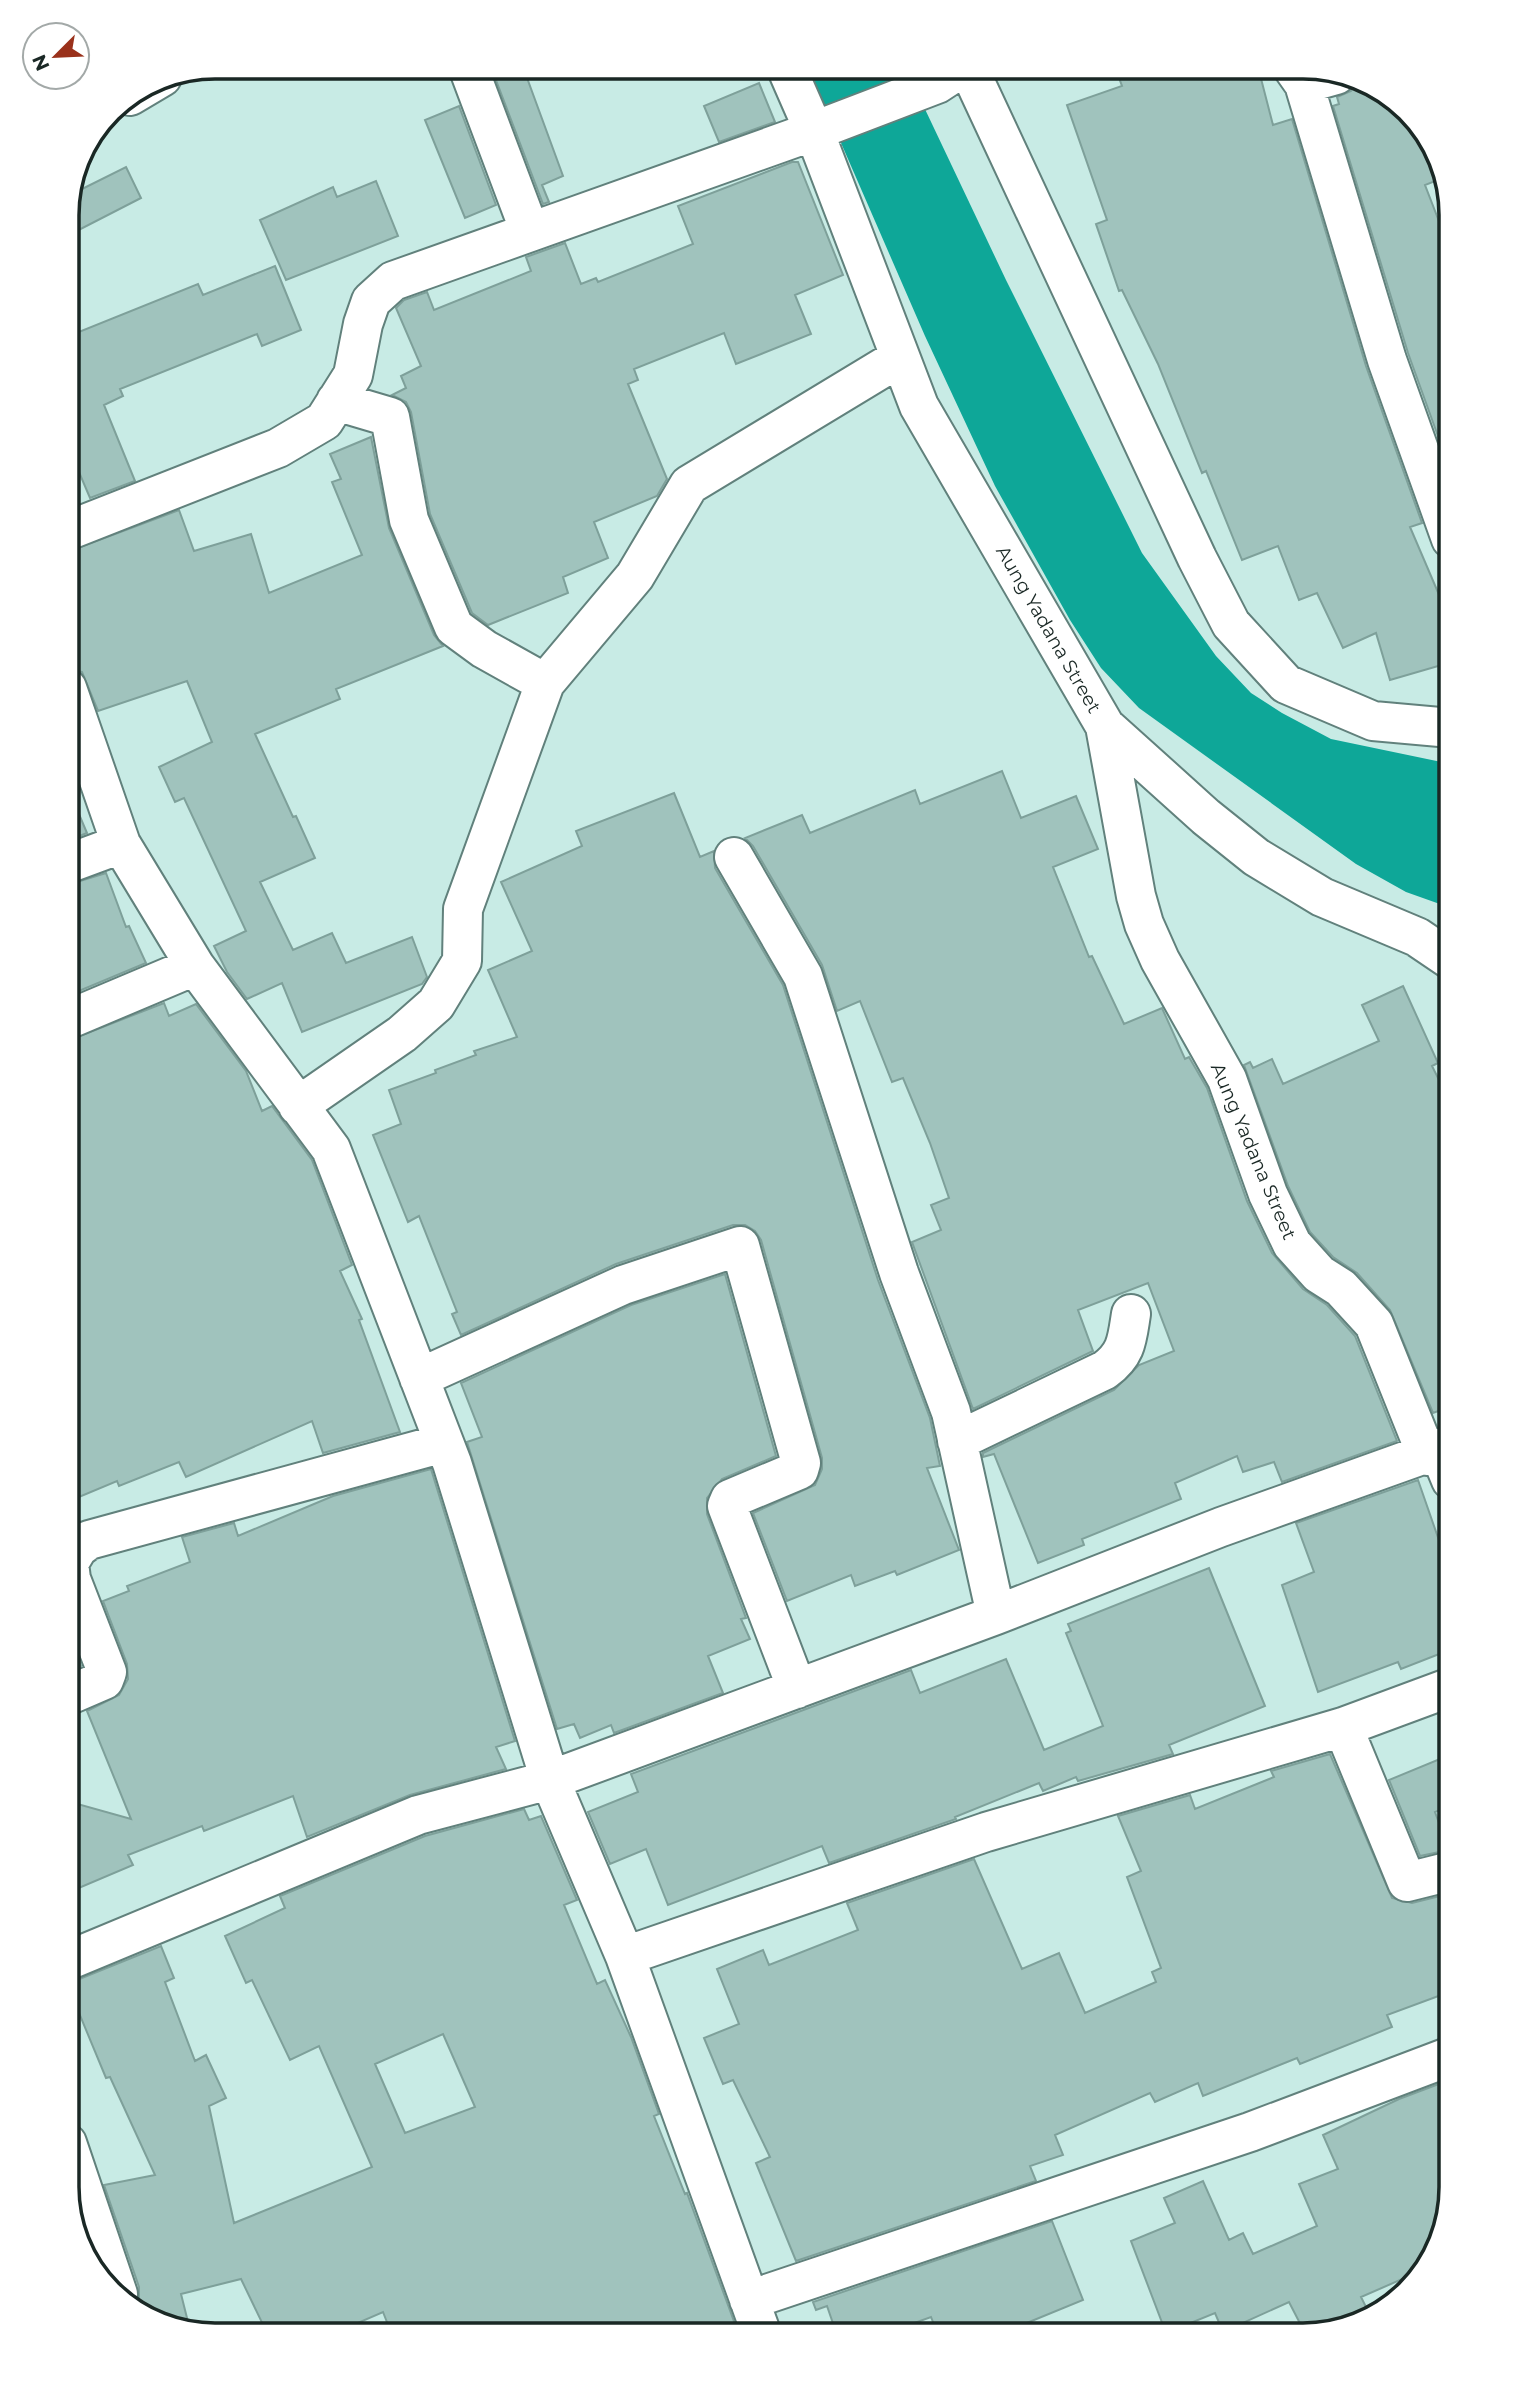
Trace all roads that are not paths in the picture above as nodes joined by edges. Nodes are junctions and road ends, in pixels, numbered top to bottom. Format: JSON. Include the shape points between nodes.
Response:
{"nodes":[{"id":1,"x":473,"y":79,"type":"edge"},
{"id":2,"x":792,"y":79,"type":"edge"},
{"id":3,"x":941,"y":79,"type":"edge"},
{"id":4,"x":959,"y":79,"type":"edge"},
{"id":5,"x":1312,"y":79,"type":"edge"},
{"id":6,"x":819,"y":128,"type":"junction"},
{"id":7,"x":530,"y":232,"type":"junction"},
{"id":8,"x":899,"y":358,"type":"junction"},
{"id":9,"x":336,"y":401,"type":"junction"},
{"id":10,"x":1439,"y":505,"type":"edge"},
{"id":11,"x":79,"y":526,"type":"edge"},
{"id":12,"x":545,"y":684,"type":"junction"},
{"id":13,"x":1105,"y":726,"type":"junction"},
{"id":14,"x":1439,"y":727,"type":"edge"},
{"id":15,"x":79,"y":750,"type":"edge"},
{"id":16,"x":121,"y":845,"type":"junction"},
{"id":17,"x":734,"y":857,"type":"dead end"},
{"id":18,"x":79,"y":860,"type":"edge"},
{"id":19,"x":1439,"y":953,"type":"edge"},
{"id":20,"x":195,"y":966,"type":"junction"},
{"id":21,"x":79,"y":1015,"type":"edge"},
{"id":22,"x":298,"y":1106,"type":"junction"},
{"id":23,"x":1131,"y":1314,"type":"dead end"},
{"id":24,"x":419,"y":1378,"type":"junction"},
{"id":25,"x":957,"y":1441,"type":"junction"},
{"id":26,"x":444,"y":1443,"type":"junction"},
{"id":27,"x":1439,"y":1452,"type":"edge"},
{"id":28,"x":1439,"y":1459,"type":"edge"},
{"id":29,"x":79,"y":1547,"type":"edge"},
{"id":30,"x":79,"y":1600,"type":"edge"},
{"id":31,"x":996,"y":1615,"type":"junction"},
{"id":32,"x":797,"y":1689,"type":"junction"},
{"id":33,"x":79,"y":1691,"type":"edge"},
{"id":34,"x":1439,"y":1696,"type":"edge"},
{"id":35,"x":1343,"y":1727,"type":"junction"},
{"id":36,"x":550,"y":1780,"type":"junction"},
{"id":37,"x":1439,"y":1874,"type":"edge"},
{"id":38,"x":79,"y":1956,"type":"edge"},
{"id":39,"x":625,"y":1956,"type":"junction"},
{"id":40,"x":1439,"y":2061,"type":"edge"},
{"id":41,"x":80,"y":2207,"type":"edge"},
{"id":42,"x":108,"y":2270,"type":"edge"},
{"id":43,"x":749,"y":2300,"type":"junction"},
{"id":44,"x":758,"y":2323,"type":"edge"}],
"edges":[{"from":1,"to":7,"type":"street"},
{"from":2,"to":6,"type":"street","name":"Aung Yadana Street"},
{"from":3,"to":6,"type":"street"},
{"from":4,"to":14,"type":"street","via":[[1231,624],[1286,684],[1373,721]]},
{"from":5,"to":10,"type":"street","via":[[1388,360]]},
{"from":6,"to":7,"type":"street"},
{"from":6,"to":8,"type":"street","name":"Aung Yadana Street"},
{"from":7,"to":9,"type":"street","via":[[393,281],[372,302],[354,374]]},
{"from":8,"to":12,"type":"street","via":[[689,485],[635,576]]},
{"from":8,"to":13,"type":"street","name":"Aung Yadana Street","via":[[919,406]]},
{"from":9,"to":11,"type":"street","via":[[324,421],[278,448]]},
{"from":9,"to":12,"type":"street","via":[[390,417],[409,520],[454,627]]},
{"from":12,"to":22,"type":"street","via":[[463,909],[462,961],[436,1004],[402,1034]]},
{"from":13,"to":19,"type":"street","via":[[1256,857],[1322,897],[1417,937]]},
{"from":13,"to":27,"type":"street","name":"Aung Yadana Street","via":[[1136,896],[1160,960],[1227,1079],[1268,1194],[1292,1244],[1318,1275],[1342,1288],[1374,1324]]},
{"from":15,"to":16,"type":"street"},
{"from":16,"to":18,"type":"street"},
{"from":16,"to":20,"type":"street"},
{"from":17,"to":25,"type":"street","via":[[803,976]]},
{"from":20,"to":21,"type":"street"},
{"from":20,"to":22,"type":"street"},
{"from":22,"to":24,"type":"street","via":[[331,1149]]},
{"from":23,"to":25,"type":"street","via":[[1119,1360]]},
{"from":24,"to":26,"type":"street"},
{"from":24,"to":32,"type":"street","via":[[623,1285],[740,1246],[801,1463],[799,1470],[730,1499],[727,1506]]},
{"from":25,"to":31,"type":"street"},
{"from":26,"to":29,"type":"street","via":[[89,1540]]},
{"from":26,"to":36,"type":"street"},
{"from":28,"to":31,"type":"street","via":[[1221,1527]]},
{"from":30,"to":33,"type":"street","via":[[107,1672],[104,1681]]},
{"from":31,"to":32,"type":"street"},
{"from":32,"to":36,"type":"street"},
{"from":34,"to":35,"type":"street"},
{"from":35,"to":37,"type":"street","via":[[1407,1882]]},
{"from":35,"to":39,"type":"street","via":[[986,1832]]},
{"from":36,"to":38,"type":"street","via":[[418,1815]]},
{"from":36,"to":39,"type":"street"},
{"from":39,"to":43,"type":"street"},
{"from":40,"to":43,"type":"street","via":[[1250,2132]]},
{"from":41,"to":42,"type":"street"},
{"from":43,"to":44,"type":"street"}]}
